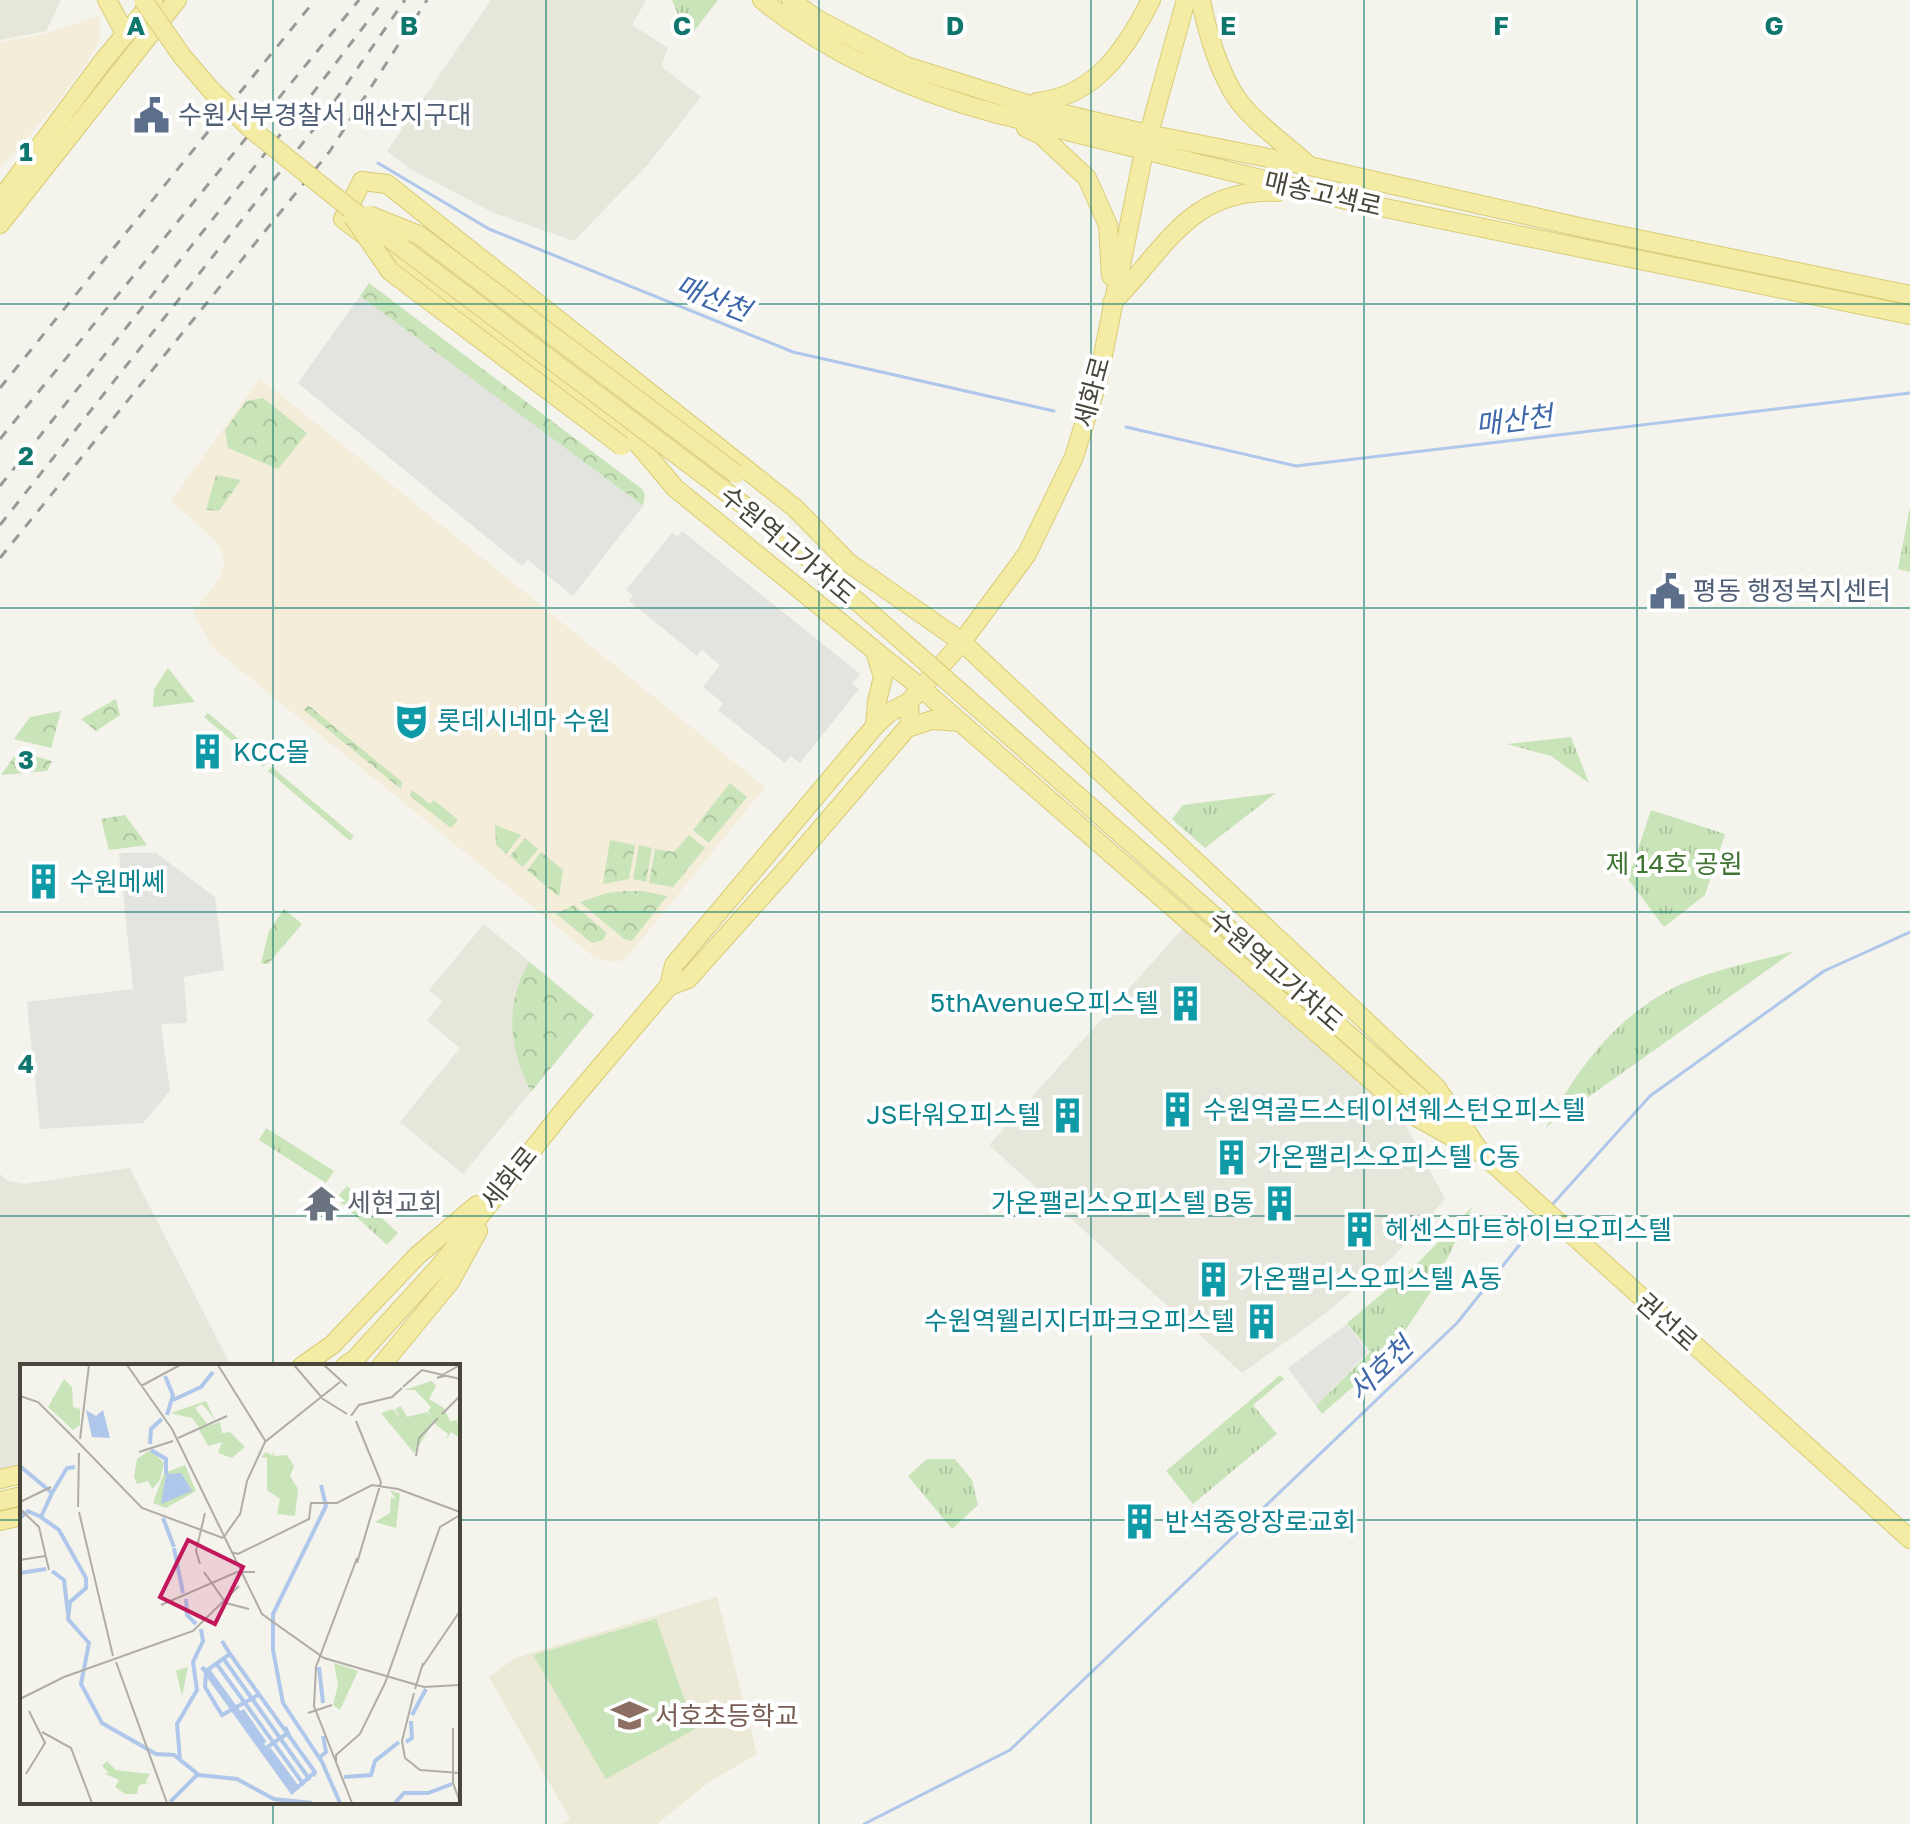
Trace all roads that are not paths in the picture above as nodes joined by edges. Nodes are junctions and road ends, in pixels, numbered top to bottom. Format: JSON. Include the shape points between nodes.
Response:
{"nodes":[{"id":1,"x":107,"y":0,"type":"edge"},
{"id":2,"x":143,"y":0,"type":"edge"},
{"id":3,"x":154,"y":0,"type":"edge"},
{"id":4,"x":177,"y":0,"type":"edge"},
{"id":5,"x":762,"y":0,"type":"edge"},
{"id":6,"x":791,"y":0,"type":"edge"},
{"id":7,"x":1151,"y":0,"type":"edge"},
{"id":8,"x":1173,"y":0,"type":"edge"},
{"id":9,"x":1186,"y":0,"type":"edge"},
{"id":10,"x":1201,"y":0,"type":"edge"},
{"id":11,"x":125,"y":33,"type":"junction"},
{"id":12,"x":1175,"y":36,"type":"junction"},
{"id":13,"x":1027,"y":103,"type":"junction"},
{"id":14,"x":994,"y":113,"type":"junction"},
{"id":15,"x":1146,"y":142,"type":"junction"},
{"id":16,"x":1309,"y":166,"type":"junction"},
{"id":17,"x":1326,"y":195,"type":"junction"},
{"id":18,"x":0,"y":200,"type":"edge"},
{"id":19,"x":348,"y":207,"type":"junction"},
{"id":20,"x":0,"y":224,"type":"edge"},
{"id":21,"x":1910,"y":295,"type":"edge"},
{"id":22,"x":1112,"y":303,"type":"junction"},
{"id":23,"x":1910,"y":315,"type":"edge"},
{"id":24,"x":675,"y":488,"type":"junction"},
{"id":25,"x":849,"y":563,"type":"junction"},
{"id":26,"x":962,"y":642,"type":"junction"},
{"id":27,"x":875,"y":651,"type":"junction"},
{"id":28,"x":915,"y":695,"type":"junction"},
{"id":29,"x":960,"y":722,"type":"junction"},
{"id":30,"x":875,"y":726,"type":"junction"},
{"id":31,"x":907,"y":728,"type":"junction"},
{"id":32,"x":669,"y":986,"type":"junction"},
{"id":33,"x":1426,"y":1103,"type":"joint"},
{"id":34,"x":1481,"y":1153,"type":"junction"},
{"id":35,"x":504,"y":1183,"type":"junction"},
{"id":36,"x":305,"y":1364,"type":"edge"},
{"id":37,"x":348,"y":1364,"type":"edge"},
{"id":38,"x":383,"y":1364,"type":"edge"},
{"id":39,"x":20,"y":1474,"type":"edge"},
{"id":40,"x":0,"y":1479,"type":"edge"},
{"id":41,"x":20,"y":1496,"type":"edge"},
{"id":42,"x":0,"y":1501,"type":"edge"},
{"id":43,"x":20,"y":1516,"type":"edge"},
{"id":44,"x":0,"y":1521,"type":"edge"},
{"id":45,"x":1910,"y":1539,"type":"edge"}],
"edges":[{"from":1,"to":11,"type":"main road"},
{"from":2,"to":19,"type":"main road","name":"수원역고가차도","bridge":true,"via":[[211,90]]},
{"from":3,"to":11,"type":"main road"},
{"from":4,"to":20,"type":"main road"},
{"from":5,"to":14,"type":"main road","name":"매송고색로","via":[[806,34],[890,78]]},
{"from":6,"to":13,"type":"main road","name":"매송고색로","via":[[906,66]]},
{"from":7,"to":13,"type":"main road","via":[[1123,49],[1103,71],[1059,100]]},
{"from":8,"to":12,"type":"main road","name":"세화로"},
{"from":9,"to":12,"type":"main road","name":"세화로"},
{"from":10,"to":16,"type":"main road","via":[[1217,56],[1238,99]]},
{"from":11,"to":18,"type":"main road"},
{"from":12,"to":15,"type":"main road","name":"세화로"},
{"from":13,"to":15,"type":"main road","name":"매송고색로"},
{"from":14,"to":15,"type":"main road","name":"매송고색로"},
{"from":14,"to":22,"type":"main road","via":[[1041,135],[1087,178],[1108,225]]},
{"from":15,"to":16,"type":"main road","name":"매송고색로"},
{"from":15,"to":17,"type":"main road","name":"매송고색로"},
{"from":15,"to":22,"type":"main road","name":"세화로"},
{"from":16,"to":21,"type":"main road","name":"매송고색로"},
{"from":17,"to":22,"type":"main road","via":[[1253,191],[1194,214]]},
{"from":17,"to":23,"type":"main road","name":"매송고색로"},
{"from":19,"to":24,"type":"main road","bridge":true,"via":[[390,271]]},
{"from":19,"to":25,"type":"main road","bridge":true,"via":[[419,235]]},
{"from":19,"to":33,"type":"main road","name":"수원역고가차도","bridge":true,"via":[[774,528]]},
{"from":22,"to":26,"type":"main road","name":"세화로","via":[[1098,380],[1068,471],[1027,554]]},
{"from":24,"to":25,"type":"main road","via":[[628,432],[343,219],[362,181],[387,184],[795,508]]},
{"from":24,"to":27,"type":"main road"},
{"from":25,"to":26,"type":"main road"},
{"from":26,"to":28,"type":"main road","name":"세화로"},
{"from":26,"to":34,"type":"main road","via":[[1436,1087]]},
{"from":27,"to":28,"type":"main road"},
{"from":27,"to":30,"type":"main road","via":[[883,677]]},
{"from":28,"to":29,"type":"main road"},
{"from":28,"to":30,"type":"main road","name":"세화로"},
{"from":28,"to":31,"type":"main road"},
{"from":29,"to":31,"type":"main road","via":[[932,720]]},
{"from":29,"to":34,"type":"main road","via":[[1409,1113]]},
{"from":30,"to":32,"type":"main road","name":"세화로","via":[[674,965]]},
{"from":31,"to":32,"type":"main road","name":"세화로","via":[[688,979]]},
{"from":32,"to":35,"type":"main road","name":"세화로"},
{"from":33,"to":34,"type":"main road","name":"권선로"},
{"from":34,"to":45,"type":"main road","name":"권선로"},
{"from":35,"to":36,"type":"main road","via":[[433,1241],[332,1345]]},
{"from":35,"to":37,"type":"main road","name":"세화로","via":[[439,1267]]},
{"from":35,"to":38,"type":"main road","via":[[450,1282]]},
{"from":39,"to":40,"type":"main road"},
{"from":41,"to":42,"type":"main road"},
{"from":43,"to":44,"type":"main road"}]}
